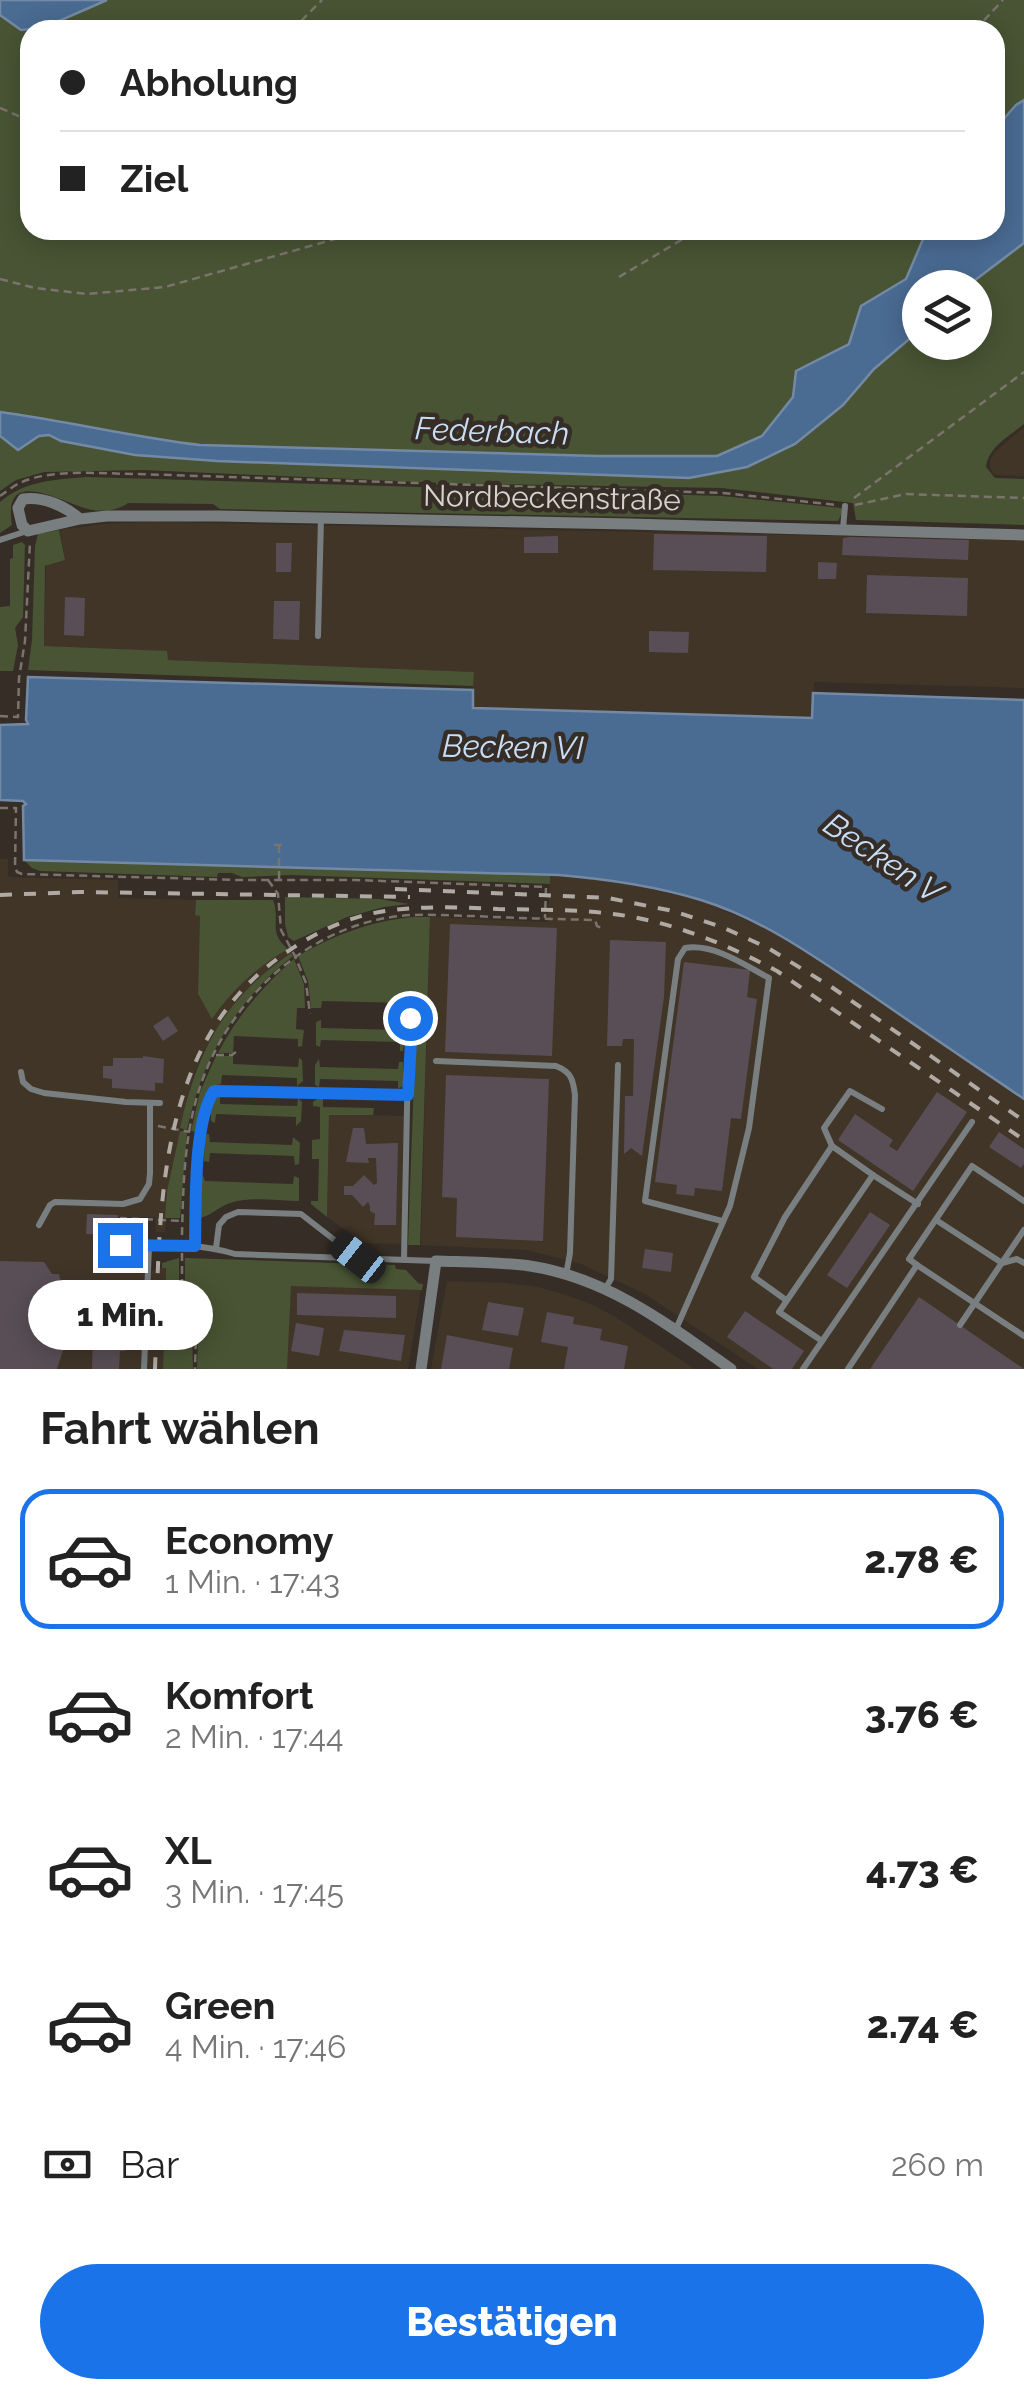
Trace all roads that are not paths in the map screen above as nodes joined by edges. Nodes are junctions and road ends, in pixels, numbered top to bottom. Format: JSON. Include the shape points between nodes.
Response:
{"nodes":[{"id":1,"x":845,"y":506,"type":"road end"},
{"id":2,"x":321,"y":518,"type":"junction"},
{"id":3,"x":80,"y":519,"type":"junction"},
{"id":4,"x":843,"y":530,"type":"junction"},
{"id":5,"x":28,"y":531,"type":"junction"},
{"id":6,"x":1024,"y":535,"type":"edge"},
{"id":7,"x":0,"y":540,"type":"edge"},
{"id":8,"x":318,"y":636,"type":"dead end"},
{"id":9,"x":410,"y":1018,"type":"dead end"},
{"id":10,"x":436,"y":1061,"type":"dead end"},
{"id":11,"x":618,"y":1064,"type":"dead end"},
{"id":12,"x":22,"y":1072,"type":"dead end"},
{"id":13,"x":408,"y":1095,"type":"junction"},
{"id":14,"x":150,"y":1103,"type":"junction"},
{"id":15,"x":160,"y":1103,"type":"dead end"},
{"id":16,"x":882,"y":1108,"type":"dead end"},
{"id":17,"x":972,"y":1122,"type":"dead end"},
{"id":18,"x":832,"y":1146,"type":"junction"},
{"id":19,"x":873,"y":1175,"type":"junction"},
{"id":20,"x":1024,"y":1200,"type":"edge"},
{"id":21,"x":918,"y":1204,"type":"junction"},
{"id":22,"x":936,"y":1220,"type":"junction"},
{"id":23,"x":722,"y":1221,"type":"junction"},
{"id":24,"x":40,"y":1224,"type":"dead end"},
{"id":25,"x":1024,"y":1230,"type":"edge"},
{"id":26,"x":100,"y":1244,"type":"dead end"},
{"id":27,"x":149,"y":1246,"type":"junction"},
{"id":28,"x":195,"y":1246,"type":"junction"},
{"id":29,"x":216,"y":1248,"type":"junction"},
{"id":30,"x":358,"y":1258,"type":"junction"},
{"id":31,"x":404,"y":1259,"type":"junction"},
{"id":32,"x":436,"y":1261,"type":"junction"},
{"id":33,"x":1002,"y":1263,"type":"junction"},
{"id":34,"x":1024,"y":1264,"type":"edge"},
{"id":35,"x":918,"y":1265,"type":"junction"},
{"id":36,"x":566,"y":1275,"type":"junction"},
{"id":37,"x":605,"y":1288,"type":"junction"},
{"id":38,"x":786,"y":1300,"type":"junction"},
{"id":39,"x":975,"y":1303,"type":"junction"},
{"id":40,"x":960,"y":1325,"type":"dead end"},
{"id":41,"x":676,"y":1330,"type":"junction"},
{"id":42,"x":1024,"y":1336,"type":"edge"},
{"id":43,"x":822,"y":1341,"type":"junction"},
{"id":44,"x":144,"y":1369,"type":"edge"},
{"id":45,"x":421,"y":1369,"type":"edge"},
{"id":46,"x":731,"y":1369,"type":"edge"},
{"id":47,"x":803,"y":1369,"type":"edge"},
{"id":48,"x":848,"y":1369,"type":"edge"}],
"edges":[{"from":1,"to":4,"type":"lane"},
{"from":2,"to":3,"type":"street","name":"Nordbeckenstraße"},
{"from":2,"to":4,"type":"street","name":"Nordbeckenstraße"},
{"from":2,"to":8,"type":"lane"},
{"from":3,"to":5,"type":"street","name":"Nordbeckenstraße"},
{"from":3,"to":5,"type":"street","name":"Nordbeckenstraße","via":[[40,498],[24,499],[19,517]]},
{"from":4,"to":6,"type":"street","name":"Nordbeckenstraße"},
{"from":5,"to":7,"type":"lane","name":"Nordbeckenstraße"},
{"from":9,"to":13,"type":"lane"},
{"from":10,"to":36,"type":"lane","via":[[556,1066],[573,1079]]},
{"from":11,"to":37,"type":"lane"},
{"from":12,"to":14,"type":"lane","via":[[30,1089],[44,1093]]},
{"from":13,"to":28,"type":"lane","via":[[214,1091],[201,1134]]},
{"from":13,"to":31,"type":"lane"},
{"from":14,"to":15,"type":"lane"},
{"from":14,"to":24,"type":"lane","via":[[149,1184],[140,1199],[55,1202]]},
{"from":16,"to":18,"type":"lane","via":[[850,1091],[824,1128]]},
{"from":17,"to":21,"type":"lane"},
{"from":18,"to":19,"type":"lane"},
{"from":18,"to":38,"type":"lane","via":[[754,1277]]},
{"from":19,"to":21,"type":"lane"},
{"from":19,"to":38,"type":"lane"},
{"from":20,"to":22,"type":"lane","via":[[972,1166]]},
{"from":21,"to":43,"type":"lane"},
{"from":22,"to":33,"type":"lane"},
{"from":22,"to":35,"type":"lane","via":[[909,1260]]},
{"from":23,"to":23,"type":"lane","via":[[749,1128],[769,978],[698,946],[685,948],[678,959],[645,1201]]},
{"from":23,"to":41,"type":"lane"},
{"from":25,"to":33,"type":"lane"},
{"from":26,"to":27,"type":"lane"},
{"from":27,"to":28,"type":"lane"},
{"from":27,"to":44,"type":"lane"},
{"from":28,"to":29,"type":"lane"},
{"from":29,"to":30,"type":"lane"},
{"from":29,"to":30,"type":"lane","via":[[219,1225],[238,1212],[301,1214]]},
{"from":30,"to":31,"type":"lane"},
{"from":31,"to":32,"type":"lane"},
{"from":32,"to":36,"type":"street","via":[[530,1266]]},
{"from":32,"to":45,"type":"street"},
{"from":33,"to":34,"type":"lane"},
{"from":33,"to":39,"type":"lane"},
{"from":35,"to":39,"type":"lane"},
{"from":35,"to":48,"type":"lane"},
{"from":36,"to":37,"type":"street"},
{"from":37,"to":41,"type":"street"},
{"from":38,"to":43,"type":"lane","via":[[779,1312]]},
{"from":39,"to":40,"type":"lane"},
{"from":39,"to":42,"type":"lane"},
{"from":41,"to":46,"type":"street"},
{"from":43,"to":47,"type":"lane"}]}
